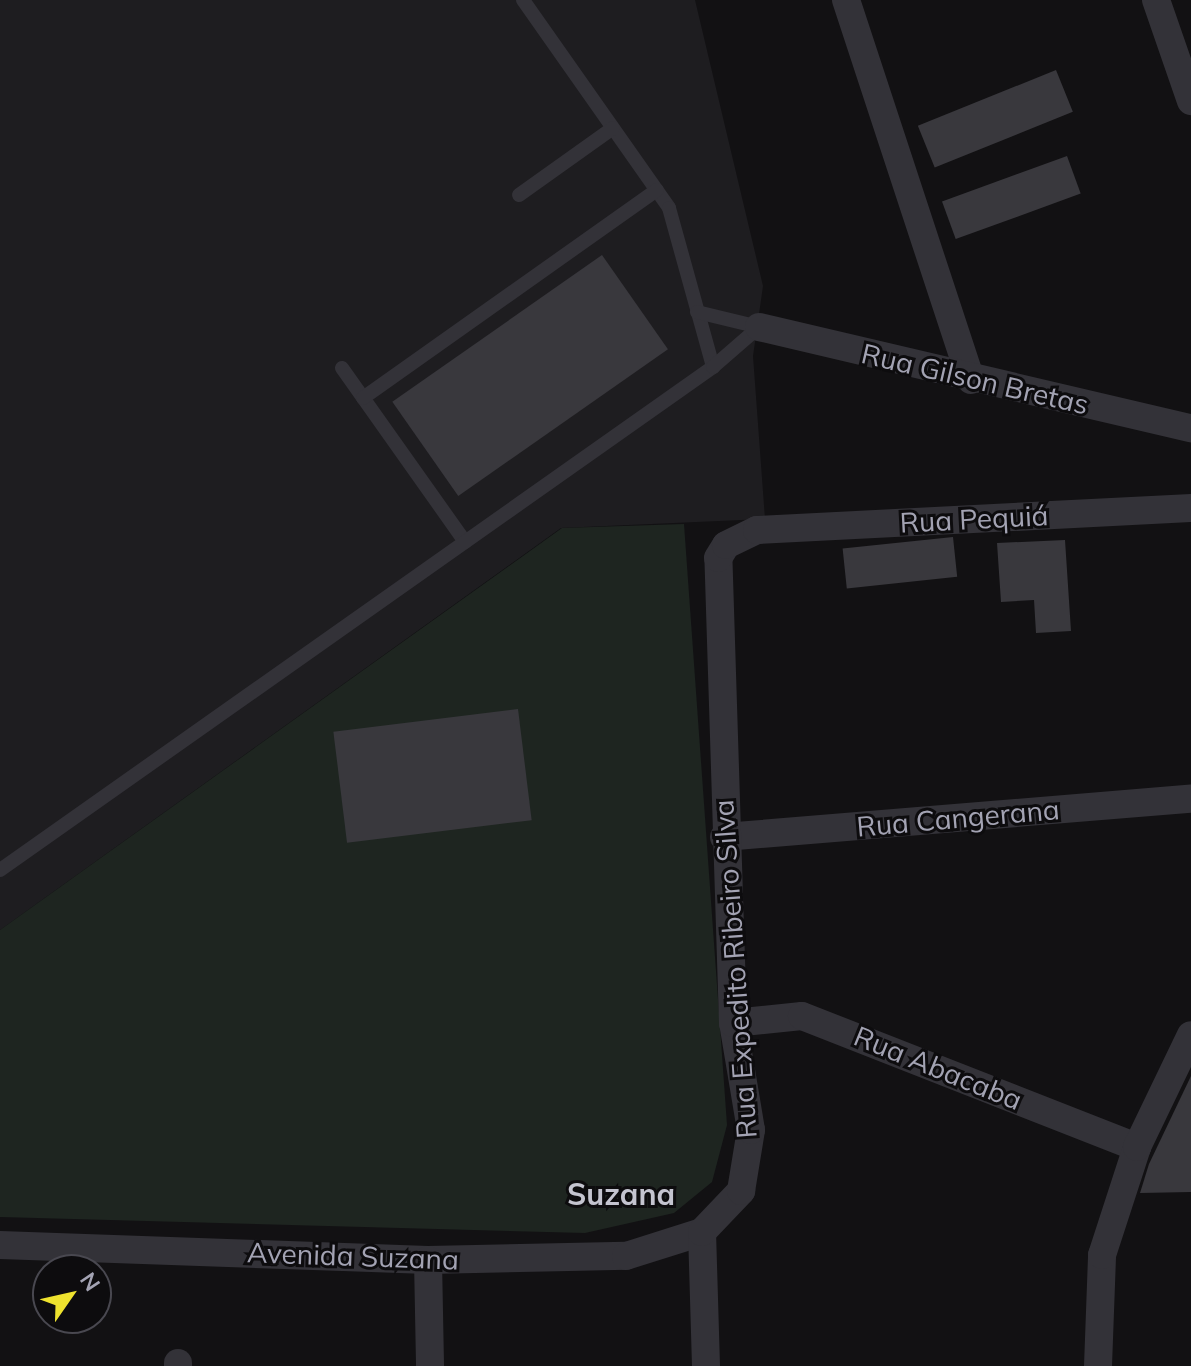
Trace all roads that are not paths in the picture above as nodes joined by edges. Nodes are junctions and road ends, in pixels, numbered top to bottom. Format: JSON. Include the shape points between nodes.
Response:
{"nodes":[{"id":1,"x":523,"y":0,"type":"edge"},
{"id":2,"x":846,"y":0,"type":"edge"},
{"id":3,"x":1156,"y":0,"type":"edge"},
{"id":4,"x":1191,"y":101,"type":"edge"},
{"id":5,"x":613,"y":128,"type":"junction"},
{"id":6,"x":657,"y":190,"type":"junction"},
{"id":7,"x":519,"y":195,"type":"dead end"},
{"id":8,"x":697,"y":312,"type":"junction"},
{"id":9,"x":759,"y":327,"type":"junction"},
{"id":10,"x":713,"y":367,"type":"junction"},
{"id":11,"x":342,"y":368,"type":"dead end"},
{"id":12,"x":971,"y":380,"type":"junction"},
{"id":13,"x":363,"y":398,"type":"junction"},
{"id":14,"x":1191,"y":428,"type":"edge"},
{"id":15,"x":1191,"y":508,"type":"edge"},
{"id":16,"x":757,"y":530,"type":"joint"},
{"id":17,"x":465,"y":542,"type":"junction"},
{"id":18,"x":1191,"y":799,"type":"edge"},
{"id":19,"x":724,"y":837,"type":"junction"},
{"id":20,"x":0,"y":870,"type":"edge"},
{"id":21,"x":733,"y":1023,"type":"junction"},
{"id":22,"x":1191,"y":1035,"type":"edge"},
{"id":23,"x":1137,"y":1147,"type":"junction"},
{"id":24,"x":702,"y":1232,"type":"junction"},
{"id":25,"x":0,"y":1245,"type":"edge"},
{"id":26,"x":428,"y":1260,"type":"junction"},
{"id":27,"x":430,"y":1366,"type":"edge"},
{"id":28,"x":706,"y":1366,"type":"edge"},
{"id":29,"x":1098,"y":1366,"type":"edge"}],
"edges":[{"from":1,"to":5,"type":"lane"},
{"from":2,"to":12,"type":"street"},
{"from":3,"to":4,"type":"street"},
{"from":5,"to":6,"type":"lane"},
{"from":5,"to":7,"type":"lane"},
{"from":6,"to":8,"type":"lane","via":[[669,208]]},
{"from":6,"to":13,"type":"lane"},
{"from":8,"to":9,"type":"lane"},
{"from":8,"to":10,"type":"lane"},
{"from":9,"to":10,"type":"lane"},
{"from":9,"to":12,"type":"street","name":"Rua Gilson Bretas"},
{"from":10,"to":17,"type":"lane"},
{"from":11,"to":13,"type":"lane"},
{"from":12,"to":14,"type":"street","name":"Rua Gilson Bretas"},
{"from":13,"to":17,"type":"lane"},
{"from":15,"to":16,"type":"street","name":"Rua Pequiá"},
{"from":16,"to":19,"type":"street","name":"Rua Expedito Ribeiro Silva","via":[[726,545],[716,571]]},
{"from":17,"to":20,"type":"lane"},
{"from":18,"to":19,"type":"street","name":"Rua Cangerana"},
{"from":19,"to":21,"type":"street","name":"Rua Expedito Ribeiro Silva"},
{"from":21,"to":23,"type":"street","name":"Rua Abacaba","via":[[802,1016]]},
{"from":21,"to":24,"type":"street","name":"Rua Expedito Ribeiro Silva","via":[[751,1130],[741,1191]]},
{"from":22,"to":23,"type":"street"},
{"from":23,"to":29,"type":"street","via":[[1102,1255]]},
{"from":24,"to":26,"type":"street","name":"Avenida Suzana","via":[[626,1256]]},
{"from":24,"to":28,"type":"street"},
{"from":25,"to":26,"type":"street","name":"Avenida Suzana"},
{"from":26,"to":27,"type":"street"}]}
